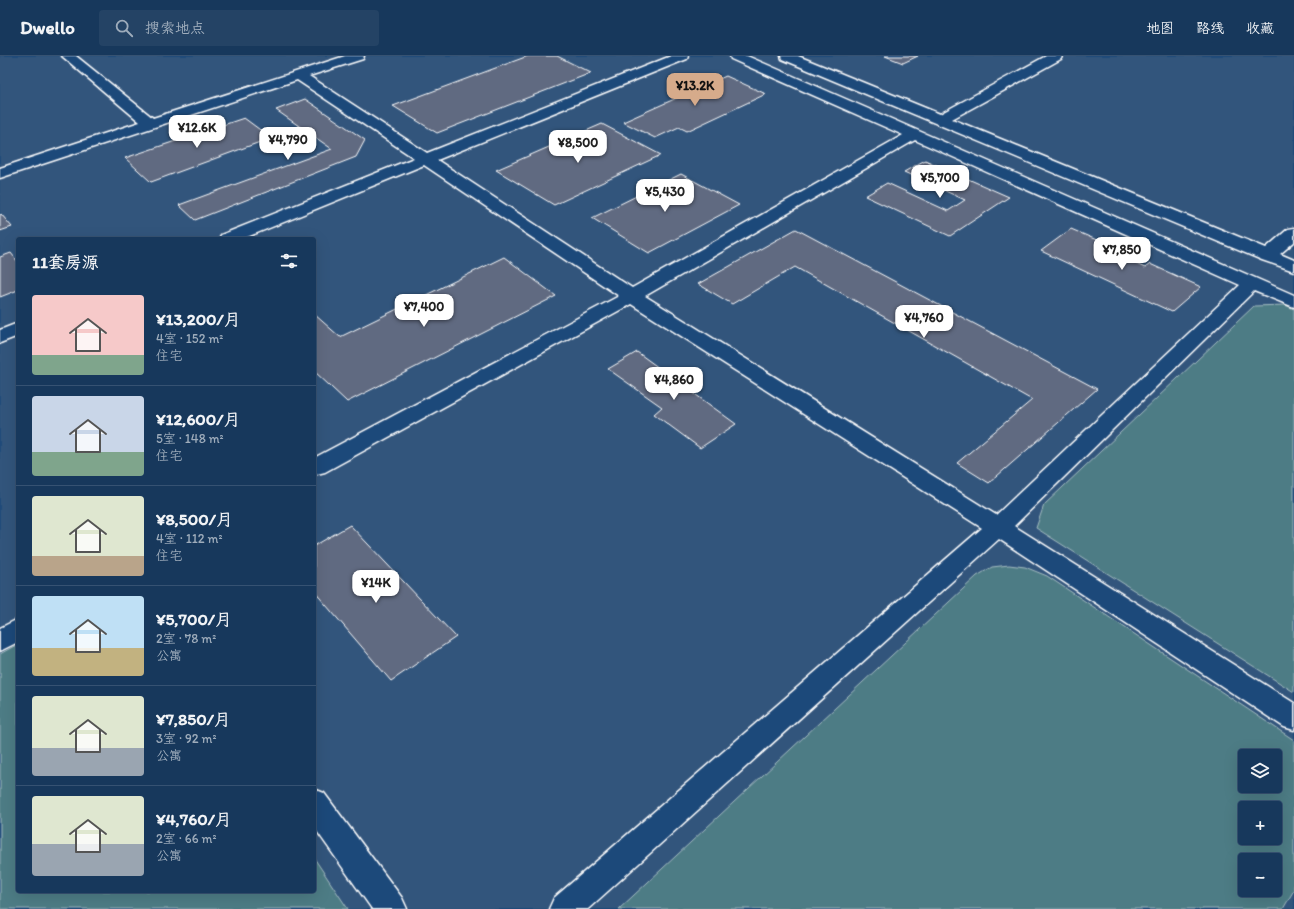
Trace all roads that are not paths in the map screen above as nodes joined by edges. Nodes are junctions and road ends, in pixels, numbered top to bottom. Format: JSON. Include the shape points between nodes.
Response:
{"nodes":[{"id":1,"x":68,"y":56,"type":"edge"},
{"id":2,"x":358,"y":56,"type":"edge"},
{"id":3,"x":682,"y":56,"type":"edge"},
{"id":4,"x":736,"y":56,"type":"edge"},
{"id":5,"x":787,"y":56,"type":"edge"},
{"id":6,"x":1056,"y":56,"type":"edge"},
{"id":7,"x":298,"y":75,"type":"junction"},
{"id":8,"x":940,"y":120,"type":"junction"},
{"id":9,"x":150,"y":124,"type":"junction"},
{"id":10,"x":914,"y":135,"type":"junction"},
{"id":11,"x":425,"y":161,"type":"junction"},
{"id":12,"x":0,"y":173,"type":"edge"},
{"id":13,"x":1294,"y":233,"type":"edge"},
{"id":14,"x":232,"y":237,"type":"edge"},
{"id":15,"x":1268,"y":256,"type":"junction"},
{"id":16,"x":1294,"y":266,"type":"edge"},
{"id":17,"x":1252,"y":283,"type":"junction"},
{"id":18,"x":632,"y":296,"type":"junction"},
{"id":19,"x":1294,"y":302,"type":"edge"},
{"id":20,"x":16,"y":330,"type":"edge"},
{"id":21,"x":0,"y":337,"type":"edge"},
{"id":22,"x":316,"y":465,"type":"edge"},
{"id":23,"x":998,"y":527,"type":"junction"},
{"id":24,"x":16,"y":631,"type":"edge"},
{"id":25,"x":0,"y":640,"type":"edge"},
{"id":26,"x":1294,"y":718,"type":"edge"},
{"id":27,"x":316,"y":807,"type":"edge"},
{"id":28,"x":391,"y":909,"type":"edge"},
{"id":29,"x":565,"y":909,"type":"edge"}],
"edges":[{"from":1,"to":9,"type":"lane"},
{"from":2,"to":7,"type":"lane"},
{"from":3,"to":11,"type":"lane"},
{"from":4,"to":10,"type":"lane"},
{"from":5,"to":8,"type":"lane"},
{"from":6,"to":8,"type":"lane"},
{"from":7,"to":9,"type":"lane"},
{"from":7,"to":11,"type":"lane"},
{"from":8,"to":15,"type":"lane"},
{"from":9,"to":12,"type":"lane"},
{"from":10,"to":17,"type":"lane"},
{"from":10,"to":18,"type":"lane"},
{"from":11,"to":14,"type":"lane"},
{"from":11,"to":18,"type":"lane"},
{"from":13,"to":15,"type":"lane"},
{"from":15,"to":16,"type":"lane"},
{"from":17,"to":19,"type":"lane"},
{"from":17,"to":23,"type":"lane"},
{"from":18,"to":22,"type":"lane"},
{"from":18,"to":23,"type":"lane"},
{"from":20,"to":21,"type":"lane"},
{"from":23,"to":26,"type":"lane"},
{"from":23,"to":29,"type":"lane"},
{"from":24,"to":25,"type":"lane"},
{"from":27,"to":28,"type":"lane"}]}
